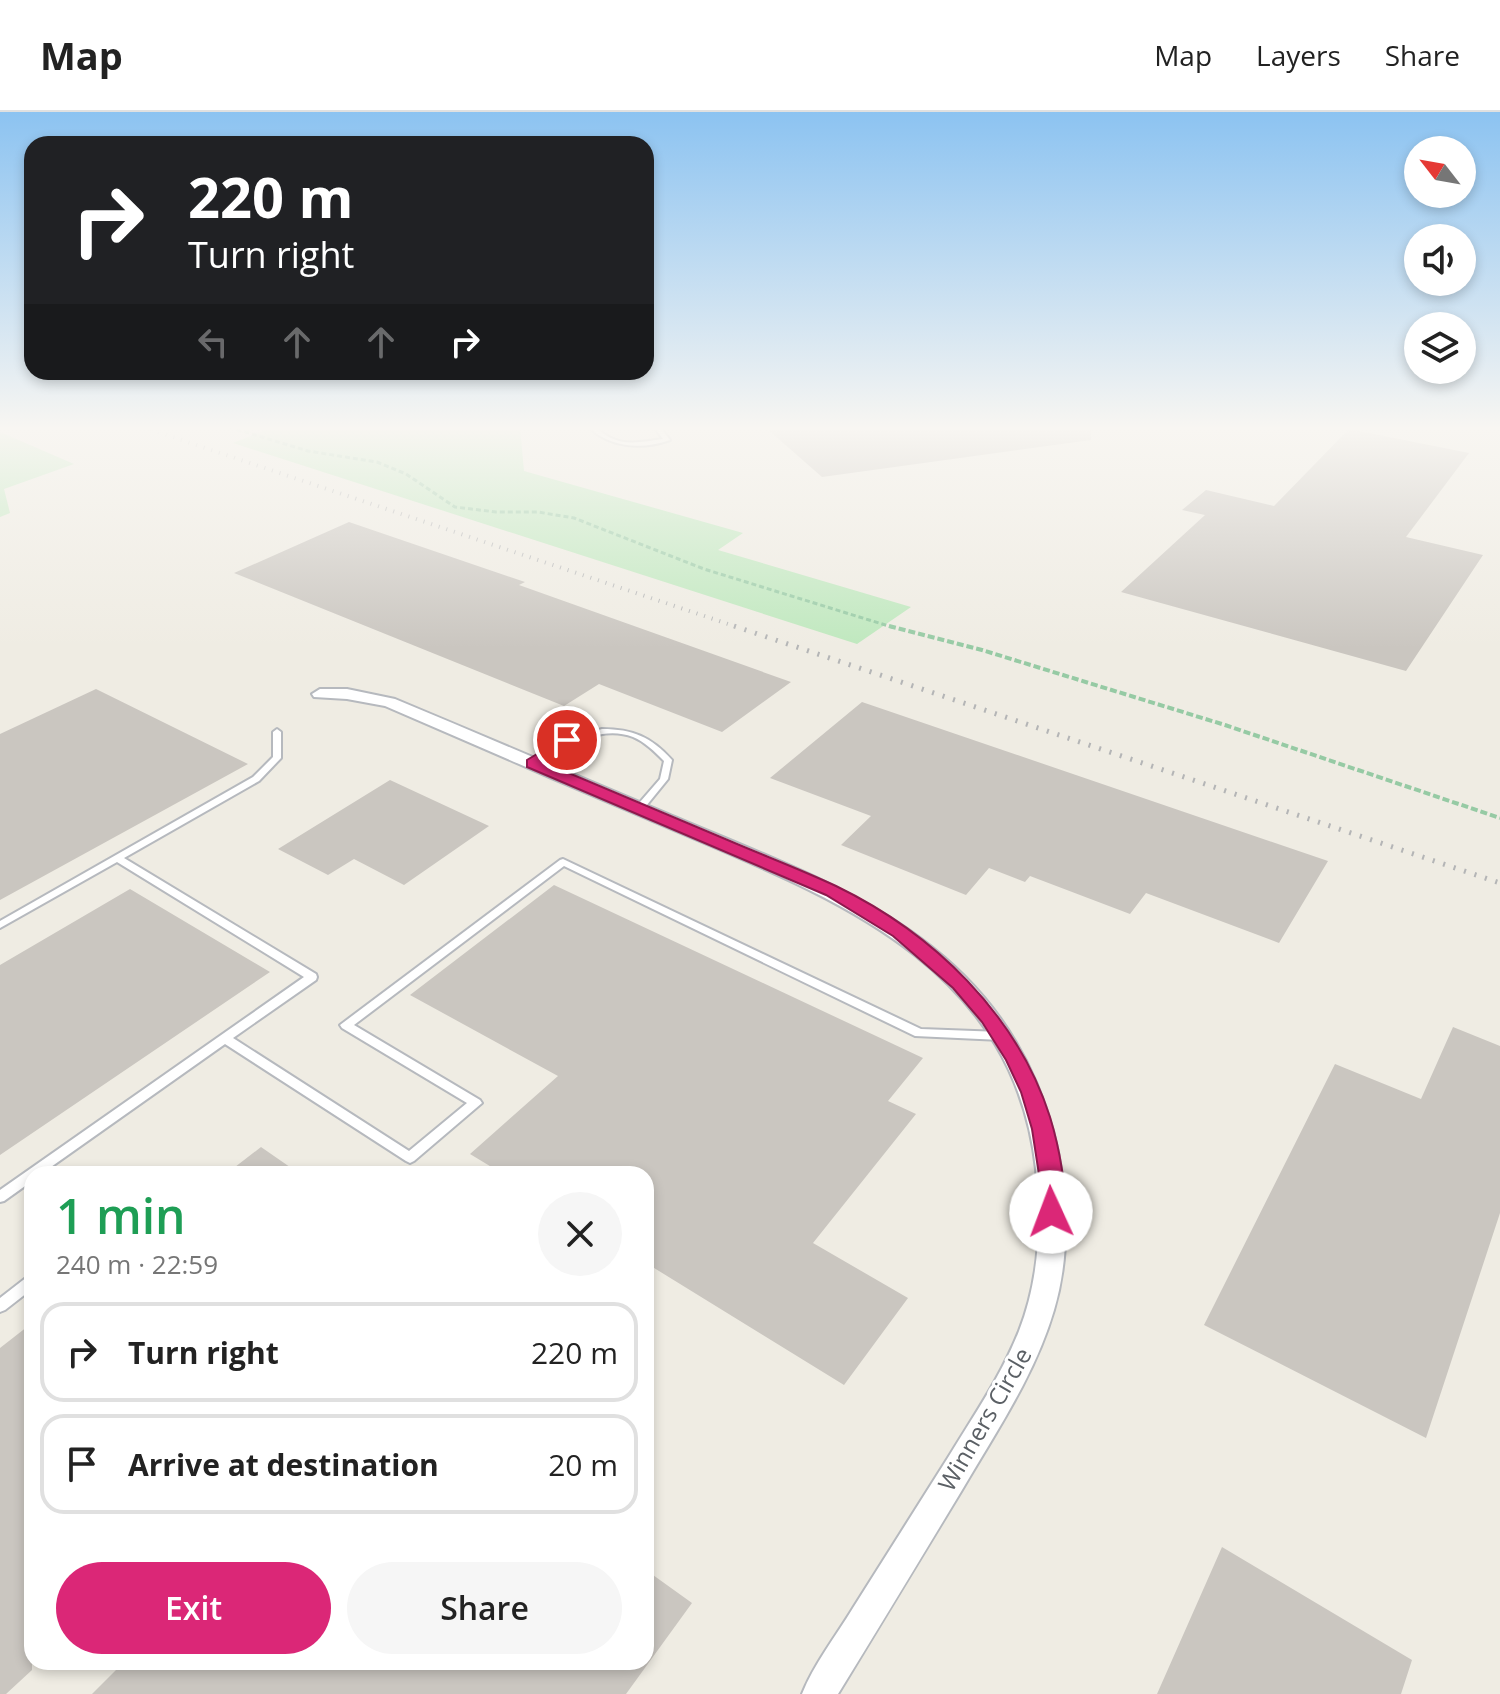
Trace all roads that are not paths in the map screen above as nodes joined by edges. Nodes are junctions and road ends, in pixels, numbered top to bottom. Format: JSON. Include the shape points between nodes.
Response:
{"nodes":[{"id":1,"x":320,"y":694,"type":"dead end"},
{"id":2,"x":277,"y":732,"type":"dead end"},
{"id":3,"x":533,"y":763,"type":"junction"},
{"id":4,"x":639,"y":809,"type":"junction"},
{"id":5,"x":117,"y":858,"type":"junction"},
{"id":6,"x":0,"y":925,"type":"edge"},
{"id":7,"x":1001,"y":1036,"type":"junction"},
{"id":8,"x":225,"y":1038,"type":"junction"},
{"id":9,"x":43,"y":1166,"type":"edge"},
{"id":10,"x":24,"y":1180,"type":"edge"},
{"id":11,"x":0,"y":1197,"type":"edge"},
{"id":12,"x":24,"y":1287,"type":"edge"},
{"id":13,"x":0,"y":1306,"type":"edge"},
{"id":14,"x":819,"y":1694,"type":"edge"}],
"edges":[{"from":1,"to":3,"type":"street","name":"Winners Circle","via":[[389,702]]},
{"from":2,"to":5,"type":"lane","via":[[277,758],[256,779]]},
{"from":3,"to":4,"type":"street","name":"Winners Circle"},
{"from":3,"to":4,"type":"lane","via":[[567,740],[592,732],[630,733],[653,743],[668,760],[664,779]]},
{"from":4,"to":7,"type":"street","name":"Winners Circle","via":[[832,891],[878,917],[960,983]]},
{"from":5,"to":6,"type":"lane"},
{"from":5,"to":8,"type":"lane","via":[[312,977]]},
{"from":7,"to":8,"type":"lane","via":[[919,1033],[563,862],[346,1025],[476,1103],[410,1158]]},
{"from":7,"to":14,"type":"street","name":"Winners Circle","via":[[1031,1092],[1043,1129],[1052,1242],[1042,1300],[1006,1390]]},
{"from":8,"to":9,"type":"lane"},
{"from":10,"to":11,"type":"lane"},
{"from":12,"to":13,"type":"lane"}]}
